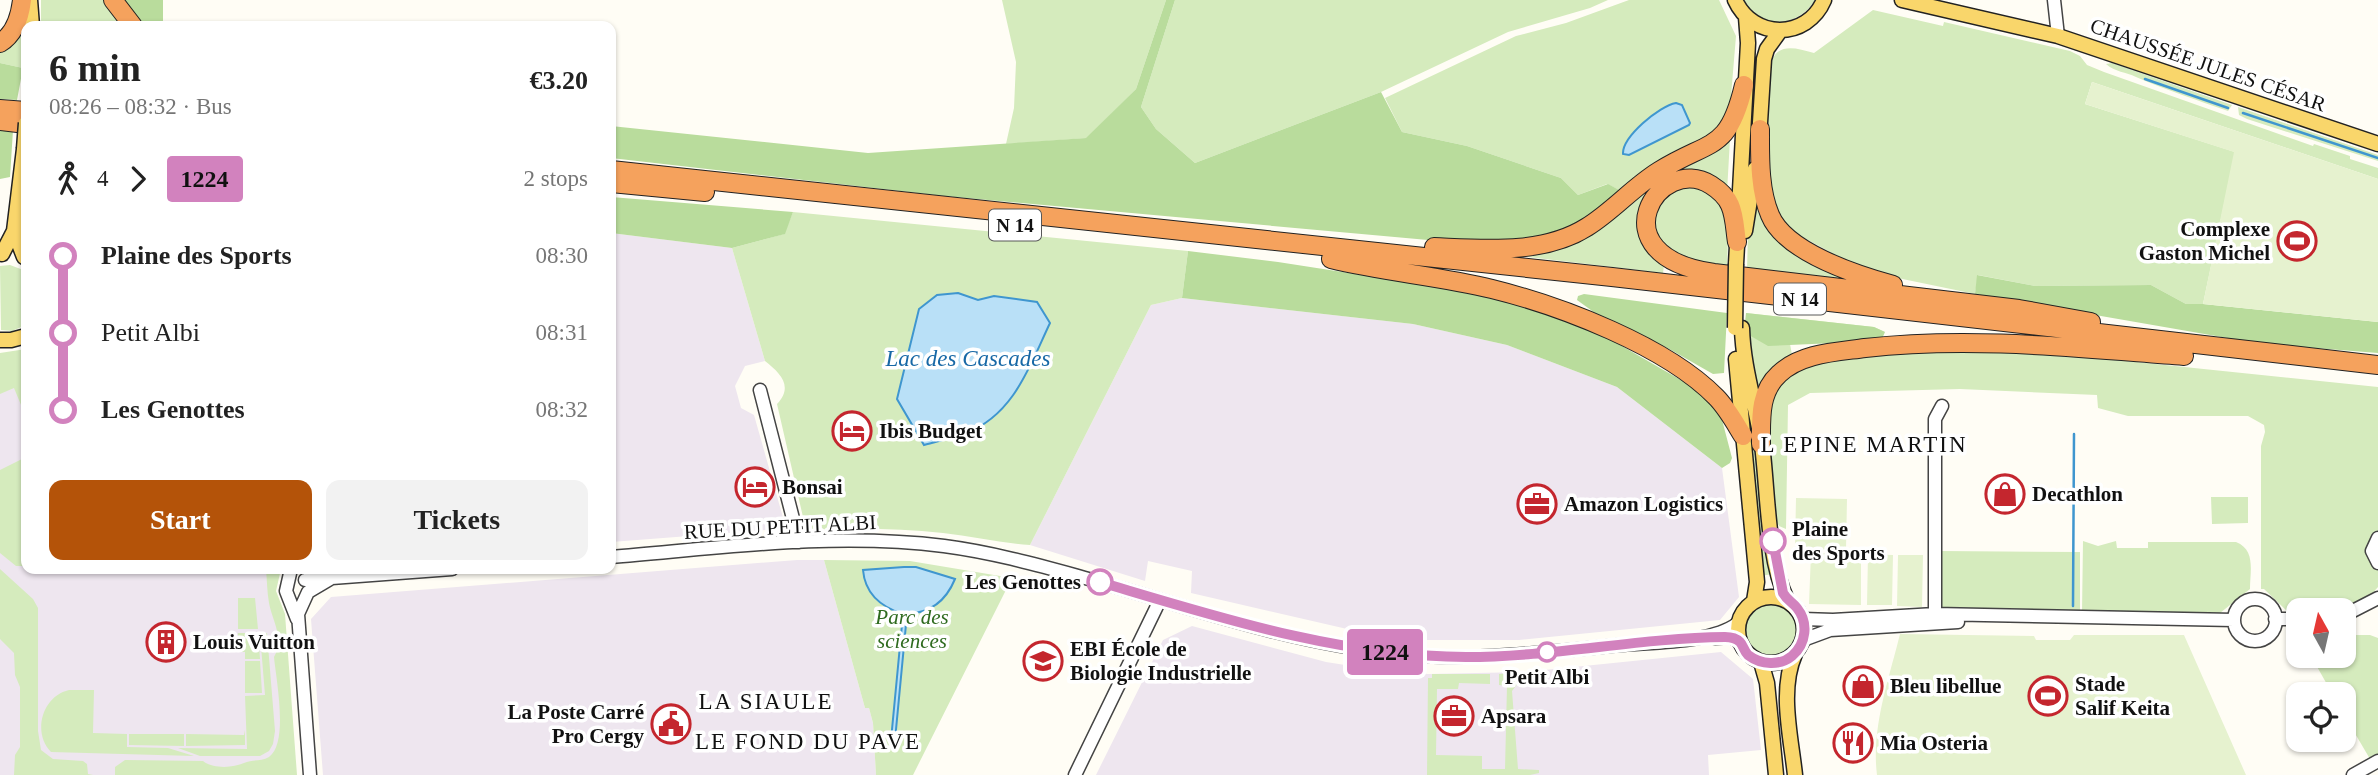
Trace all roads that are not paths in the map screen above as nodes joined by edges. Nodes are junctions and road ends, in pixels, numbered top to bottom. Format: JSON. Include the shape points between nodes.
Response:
{"nodes":[{"id":1,"x":22,"y":0,"type":"edge"},
{"id":2,"x":30,"y":0,"type":"edge"},
{"id":3,"x":113,"y":0,"type":"edge"},
{"id":4,"x":1735,"y":0,"type":"edge"},
{"id":5,"x":1902,"y":0,"type":"edge"},
{"id":6,"x":2054,"y":0,"type":"edge"},
{"id":7,"x":1826,"y":1,"type":"edge"},
{"id":8,"x":1746,"y":17,"type":"junction"},
{"id":9,"x":32,"y":21,"type":"edge"},
{"id":10,"x":130,"y":21,"type":"edge"},
{"id":11,"x":1780,"y":31,"type":"junction"},
{"id":12,"x":2058,"y":36,"type":"junction"},
{"id":13,"x":0,"y":43,"type":"edge"},
{"id":14,"x":1744,"y":85,"type":"junction"},
{"id":15,"x":0,"y":109,"type":"edge"},
{"id":16,"x":21,"y":111,"type":"edge"},
{"id":17,"x":0,"y":121,"type":"edge"},
{"id":18,"x":21,"y":123,"type":"edge"},
{"id":19,"x":1760,"y":130,"type":"junction"},
{"id":20,"x":2378,"y":144,"type":"edge"},
{"id":21,"x":616,"y":171,"type":"edge"},
{"id":22,"x":21,"y":174,"type":"edge"},
{"id":23,"x":616,"y":183,"type":"edge"},
{"id":24,"x":14,"y":231,"type":"junction"},
{"id":25,"x":1737,"y":242,"type":"junction"},
{"id":26,"x":21,"y":248,"type":"edge"},
{"id":27,"x":1335,"y":253,"type":"junction"},
{"id":28,"x":1,"y":254,"type":"edge"},
{"id":29,"x":21,"y":256,"type":"edge"},
{"id":30,"x":1740,"y":264,"type":"junction"},
{"id":31,"x":1965,"y":302,"type":"junction"},
{"id":32,"x":1739,"y":328,"type":"junction"},
{"id":33,"x":21,"y":337,"type":"edge"},
{"id":34,"x":0,"y":340,"type":"edge"},
{"id":35,"x":2260,"y":353,"type":"junction"},
{"id":36,"x":2215,"y":358,"type":"junction"},
{"id":37,"x":2378,"y":365,"type":"edge"},
{"id":38,"x":2378,"y":377,"type":"edge"},
{"id":39,"x":760,"y":390,"type":"dead end"},
{"id":40,"x":1942,"y":406,"type":"dead end"},
{"id":41,"x":1743,"y":436,"type":"junction"},
{"id":42,"x":1761,"y":443,"type":"junction"},
{"id":43,"x":2378,"y":538,"type":"edge"},
{"id":44,"x":799,"y":542,"type":"junction"},
{"id":45,"x":616,"y":556,"type":"edge"},
{"id":46,"x":2378,"y":563,"type":"edge"},
{"id":47,"x":391,"y":574,"type":"edge"},
{"id":48,"x":299,"y":581,"type":"edge"},
{"id":49,"x":2377,"y":597,"type":"edge"},
{"id":50,"x":1160,"y":600,"type":"junction"},
{"id":51,"x":1787,"y":600,"type":"junction"},
{"id":52,"x":1754,"y":601,"type":"junction"},
{"id":53,"x":2356,"y":609,"type":"edge"},
{"id":54,"x":1803,"y":619,"type":"junction"},
{"id":55,"x":1935,"y":619,"type":"junction"},
{"id":56,"x":2275,"y":619,"type":"junction"},
{"id":57,"x":2286,"y":619,"type":"edge"},
{"id":58,"x":2234,"y":620,"type":"junction"},
{"id":59,"x":298,"y":622,"type":"junction"},
{"id":60,"x":1738,"y":623,"type":"junction"},
{"id":61,"x":1694,"y":638,"type":"junction"},
{"id":62,"x":1803,"y":640,"type":"junction"},
{"id":63,"x":1740,"y":642,"type":"junction"},
{"id":64,"x":1795,"y":653,"type":"junction"},
{"id":65,"x":1761,"y":662,"type":"junction"},
{"id":66,"x":2378,"y":761,"type":"edge"},
{"id":67,"x":310,"y":775,"type":"edge"},
{"id":68,"x":1075,"y":775,"type":"edge"},
{"id":69,"x":1776,"y":775,"type":"edge"},
{"id":70,"x":1795,"y":775,"type":"edge"},
{"id":71,"x":2353,"y":775,"type":"edge"}],
"edges":[{"from":1,"to":13,"type":"highway","via":[[18,22]]},
{"from":2,"to":9,"type":"main road"},
{"from":3,"to":10,"type":"highway"},
{"from":4,"to":8,"type":"main road"},
{"from":5,"to":12,"type":"main road","name":"CHAUSSÉE JULES CÉSAR"},
{"from":6,"to":12,"type":"street"},
{"from":7,"to":11,"type":"main road","via":[[1805,23]]},
{"from":8,"to":11,"type":"main road","via":[[1761,27]]},
{"from":8,"to":14,"type":"main road"},
{"from":11,"to":19,"type":"main road","via":[[1764,59]]},
{"from":12,"to":20,"type":"main road","name":"CHAUSSÉE JULES CÉSAR"},
{"from":14,"to":25,"type":"main road"},
{"from":14,"to":27,"type":"highway","via":[[1733,122],[1724,135],[1650,176],[1573,235],[1510,248],[1378,246]]},
{"from":15,"to":16,"type":"highway"},
{"from":17,"to":18,"type":"highway"},
{"from":19,"to":30,"type":"main road"},
{"from":19,"to":31,"type":"highway","via":[[1766,205],[1771,219],[1789,238],[1861,276]]},
{"from":21,"to":27,"type":"highway","number":"N 14"},
{"from":22,"to":24,"type":"main road","bridge":true},
{"from":23,"to":27,"type":"highway","number":"N 14"},
{"from":24,"to":26,"type":"main road"},
{"from":24,"to":28,"type":"main road"},
{"from":25,"to":30,"type":"main road"},
{"from":25,"to":31,"type":"highway","via":[[1730,205],[1707,183],[1687,179],[1670,184],[1649,206],[1646,225],[1655,248],[1668,260],[1688,268]]},
{"from":27,"to":35,"type":"highway","number":"N 14","via":[[1612,276]]},
{"from":27,"to":36,"type":"highway","number":"N 14"},
{"from":27,"to":41,"type":"highway","via":[[1375,270],[1493,289],[1586,321],[1684,371],[1718,399]]},
{"from":28,"to":29,"type":"main road"},
{"from":30,"to":32,"type":"main road"},
{"from":31,"to":35,"type":"highway"},
{"from":32,"to":41,"type":"main road","via":[[1737,379]]},
{"from":32,"to":42,"type":"main road"},
{"from":33,"to":34,"type":"main road"},
{"from":35,"to":37,"type":"highway","number":"N 14"},
{"from":36,"to":38,"type":"highway","number":"N 14"},
{"from":36,"to":42,"type":"highway","via":[[1990,342],[1835,352],[1801,360],[1774,379],[1763,401]]},
{"from":39,"to":44,"type":"street"},
{"from":40,"to":55,"type":"street","via":[[1935,419]]},
{"from":41,"to":52,"type":"main road","via":[[1757,582]]},
{"from":42,"to":51,"type":"main road","via":[[1779,580]]},
{"from":43,"to":46,"type":"street","via":[[2372,551]]},
{"from":44,"to":45,"type":"street","name":"RUE DU PETIT ALBI"},
{"from":44,"to":50,"type":"street","name":"RUE DU PETIT ALBI","via":[[898,542],[982,552]]},
{"from":47,"to":48,"type":"street"},
{"from":48,"to":59,"type":"street"},
{"from":48,"to":59,"type":"street","via":[[297,600],[289,597]]},
{"from":49,"to":53,"type":"street"},
{"from":50,"to":61,"type":"street","name":"RUE DU PETIT ALBI","via":[[1302,637],[1397,654],[1493,656]]},
{"from":50,"to":68,"type":"street"},
{"from":51,"to":52,"type":"main road","via":[[1772,596]]},
{"from":51,"to":54,"type":"main road"},
{"from":52,"to":60,"type":"main road"},
{"from":54,"to":55,"type":"street"},
{"from":54,"to":62,"type":"main road"},
{"from":55,"to":58,"type":"street"},
{"from":55,"to":62,"type":"street","via":[[1830,630]]},
{"from":56,"to":57,"type":"street"},
{"from":56,"to":58,"type":"street","via":[[2271,607],[2254,599],[2242,603]]},
{"from":56,"to":58,"type":"street","via":[[2271,633],[2257,640],[2238,633]]},
{"from":59,"to":67,"type":"street"},
{"from":60,"to":61,"type":"street","name":"RUE DU PETIT ALBI"},
{"from":60,"to":63,"type":"main road"},
{"from":61,"to":63,"type":"street","name":"RUE DU PETIT ALBI","via":[[1731,637]]},
{"from":62,"to":64,"type":"main road"},
{"from":63,"to":65,"type":"main road"},
{"from":64,"to":65,"type":"main road","via":[[1781,662]]},
{"from":64,"to":70,"type":"main road","via":[[1787,688]]},
{"from":65,"to":69,"type":"main road"},
{"from":66,"to":71,"type":"street"}]}
